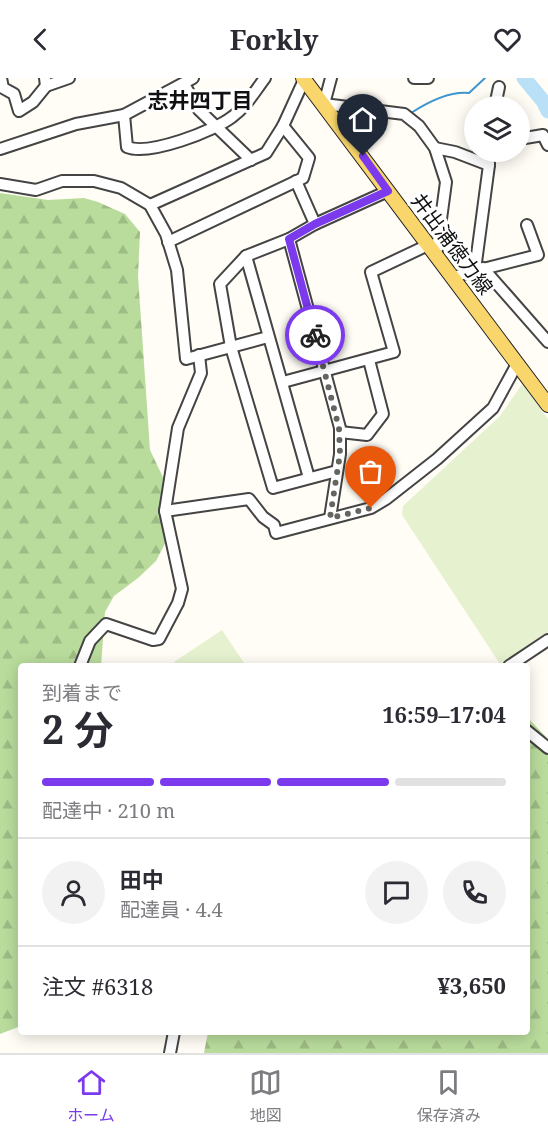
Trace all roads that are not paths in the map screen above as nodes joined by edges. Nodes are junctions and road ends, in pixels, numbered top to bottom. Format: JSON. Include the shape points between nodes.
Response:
{"nodes":[{"id":1,"x":1,"y":78,"type":"edge"},
{"id":2,"x":69,"y":78,"type":"edge"},
{"id":3,"x":168,"y":78,"type":"edge"},
{"id":4,"x":265,"y":78,"type":"edge"},
{"id":5,"x":331,"y":78,"type":"edge"},
{"id":6,"x":414,"y":78,"type":"edge"},
{"id":7,"x":428,"y":78,"type":"edge"},
{"id":8,"x":304,"y":79,"type":"edge"},
{"id":9,"x":189,"y":81,"type":"edge"},
{"id":10,"x":45,"y":82,"type":"edge"},
{"id":11,"x":499,"y":87,"type":"dead end"},
{"id":12,"x":171,"y":90,"type":"junction"},
{"id":13,"x":497,"y":96,"type":"edge"},
{"id":14,"x":324,"y":104,"type":"junction"},
{"id":15,"x":124,"y":115,"type":"junction"},
{"id":16,"x":216,"y":126,"type":"junction"},
{"id":17,"x":283,"y":126,"type":"junction"},
{"id":18,"x":530,"y":137,"type":"edge"},
{"id":19,"x":548,"y":145,"type":"edge"},
{"id":20,"x":435,"y":148,"type":"junction"},
{"id":21,"x":0,"y":149,"type":"edge"},
{"id":22,"x":251,"y":160,"type":"junction"},
{"id":23,"x":489,"y":162,"type":"edge"},
{"id":24,"x":489,"y":165,"type":"junction"},
{"id":25,"x":296,"y":181,"type":"junction"},
{"id":26,"x":0,"y":184,"type":"edge"},
{"id":27,"x":388,"y":191,"type":"junction"},
{"id":28,"x":150,"y":205,"type":"junction"},
{"id":29,"x":315,"y":224,"type":"junction"},
{"id":30,"x":527,"y":225,"type":"dead end"},
{"id":31,"x":289,"y":239,"type":"junction"},
{"id":32,"x":168,"y":242,"type":"junction"},
{"id":33,"x":432,"y":250,"type":"junction"},
{"id":34,"x":246,"y":256,"type":"junction"},
{"id":35,"x":479,"y":269,"type":"junction"},
{"id":36,"x":454,"y":277,"type":"junction"},
{"id":37,"x":268,"y":337,"type":"junction"},
{"id":38,"x":548,"y":342,"type":"edge"},
{"id":39,"x":231,"y":347,"type":"junction"},
{"id":40,"x":198,"y":355,"type":"junction"},
{"id":41,"x":369,"y":360,"type":"junction"},
{"id":42,"x":517,"y":364,"type":"junction"},
{"id":43,"x":325,"y":372,"type":"junction"},
{"id":44,"x":283,"y":382,"type":"junction"},
{"id":45,"x":548,"y":405,"type":"edge"},
{"id":46,"x":339,"y":432,"type":"junction"},
{"id":47,"x":337,"y":471,"type":"junction"},
{"id":48,"x":309,"y":478,"type":"junction"},
{"id":49,"x":165,"y":511,"type":"junction"},
{"id":50,"x":330,"y":518,"type":"junction"},
{"id":51,"x":548,"y":640,"type":"edge"},
{"id":52,"x":81,"y":663,"type":"edge"},
{"id":53,"x":514,"y":663,"type":"edge"},
{"id":54,"x":530,"y":733,"type":"edge"},
{"id":55,"x":548,"y":748,"type":"edge"},
{"id":56,"x":171,"y":1035,"type":"edge"},
{"id":57,"x":170,"y":1053,"type":"edge"}],
"edges":[{"from":1,"to":10,"type":"street","via":[[3,88],[14,94],[19,111],[33,102]]},
{"from":2,"to":10,"type":"street"},
{"from":3,"to":12,"type":"street"},
{"from":4,"to":16,"type":"street","via":[[241,110]]},
{"from":5,"to":14,"type":"street"},
{"from":6,"to":7,"type":"street"},
{"from":8,"to":14,"type":"main road","name":"井出浦徳力線"},
{"from":8,"to":17,"type":"street"},
{"from":9,"to":12,"type":"street"},
{"from":9,"to":16,"type":"street","via":[[199,110]]},
{"from":11,"to":13,"type":"street"},
{"from":12,"to":15,"type":"street"},
{"from":14,"to":20,"type":"street","via":[[404,114],[420,126]]},
{"from":14,"to":27,"type":"main road","name":"井出浦徳力線"},
{"from":15,"to":16,"type":"street","via":[[127,147],[131,149],[170,145]]},
{"from":15,"to":21,"type":"street","via":[[76,124]]},
{"from":16,"to":22,"type":"street"},
{"from":17,"to":22,"type":"street","via":[[266,153]]},
{"from":17,"to":25,"type":"street","via":[[309,158],[303,178]]},
{"from":18,"to":19,"type":"street","via":[[543,135]]},
{"from":20,"to":24,"type":"street"},
{"from":20,"to":33,"type":"street","via":[[446,182]]},
{"from":22,"to":28,"type":"street"},
{"from":23,"to":24,"type":"street"},
{"from":24,"to":35,"type":"street"},
{"from":25,"to":29,"type":"street"},
{"from":25,"to":32,"type":"street"},
{"from":26,"to":28,"type":"street","via":[[36,190],[62,181],[94,181],[121,188]]},
{"from":27,"to":29,"type":"street"},
{"from":27,"to":33,"type":"main road","name":"井出浦徳力線"},
{"from":28,"to":32,"type":"street"},
{"from":29,"to":31,"type":"street"},
{"from":30,"to":35,"type":"street","via":[[538,255]]},
{"from":31,"to":34,"type":"street"},
{"from":31,"to":43,"type":"street"},
{"from":32,"to":40,"type":"street","via":[[177,270],[186,359]]},
{"from":33,"to":36,"type":"main road","name":"井出浦徳力線"},
{"from":33,"to":41,"type":"street","via":[[371,272],[394,352]]},
{"from":34,"to":37,"type":"street"},
{"from":34,"to":39,"type":"street","via":[[220,284]]},
{"from":35,"to":36,"type":"street"},
{"from":35,"to":38,"type":"street"},
{"from":36,"to":42,"type":"main road","name":"井出浦徳力線"},
{"from":37,"to":39,"type":"street"},
{"from":37,"to":44,"type":"street"},
{"from":39,"to":40,"type":"street"},
{"from":39,"to":48,"type":"street","via":[[273,488]]},
{"from":40,"to":49,"type":"street","via":[[201,373],[178,428]]},
{"from":41,"to":43,"type":"street"},
{"from":41,"to":46,"type":"street","via":[[383,414],[367,435]]},
{"from":42,"to":45,"type":"main road","name":"井出浦徳力線"},
{"from":42,"to":50,"type":"street","via":[[493,408],[437,459],[371,508]]},
{"from":43,"to":44,"type":"street"},
{"from":43,"to":46,"type":"street"},
{"from":44,"to":48,"type":"street"},
{"from":46,"to":47,"type":"street"},
{"from":47,"to":48,"type":"street"},
{"from":47,"to":50,"type":"street"},
{"from":49,"to":50,"type":"street","via":[[249,499],[274,525],[276,533]]},
{"from":49,"to":52,"type":"street","via":[[182,589],[164,633],[153,640],[106,624],[90,641]]},
{"from":51,"to":53,"type":"street"},
{"from":54,"to":55,"type":"street"},
{"from":56,"to":57,"type":"street"}]}
